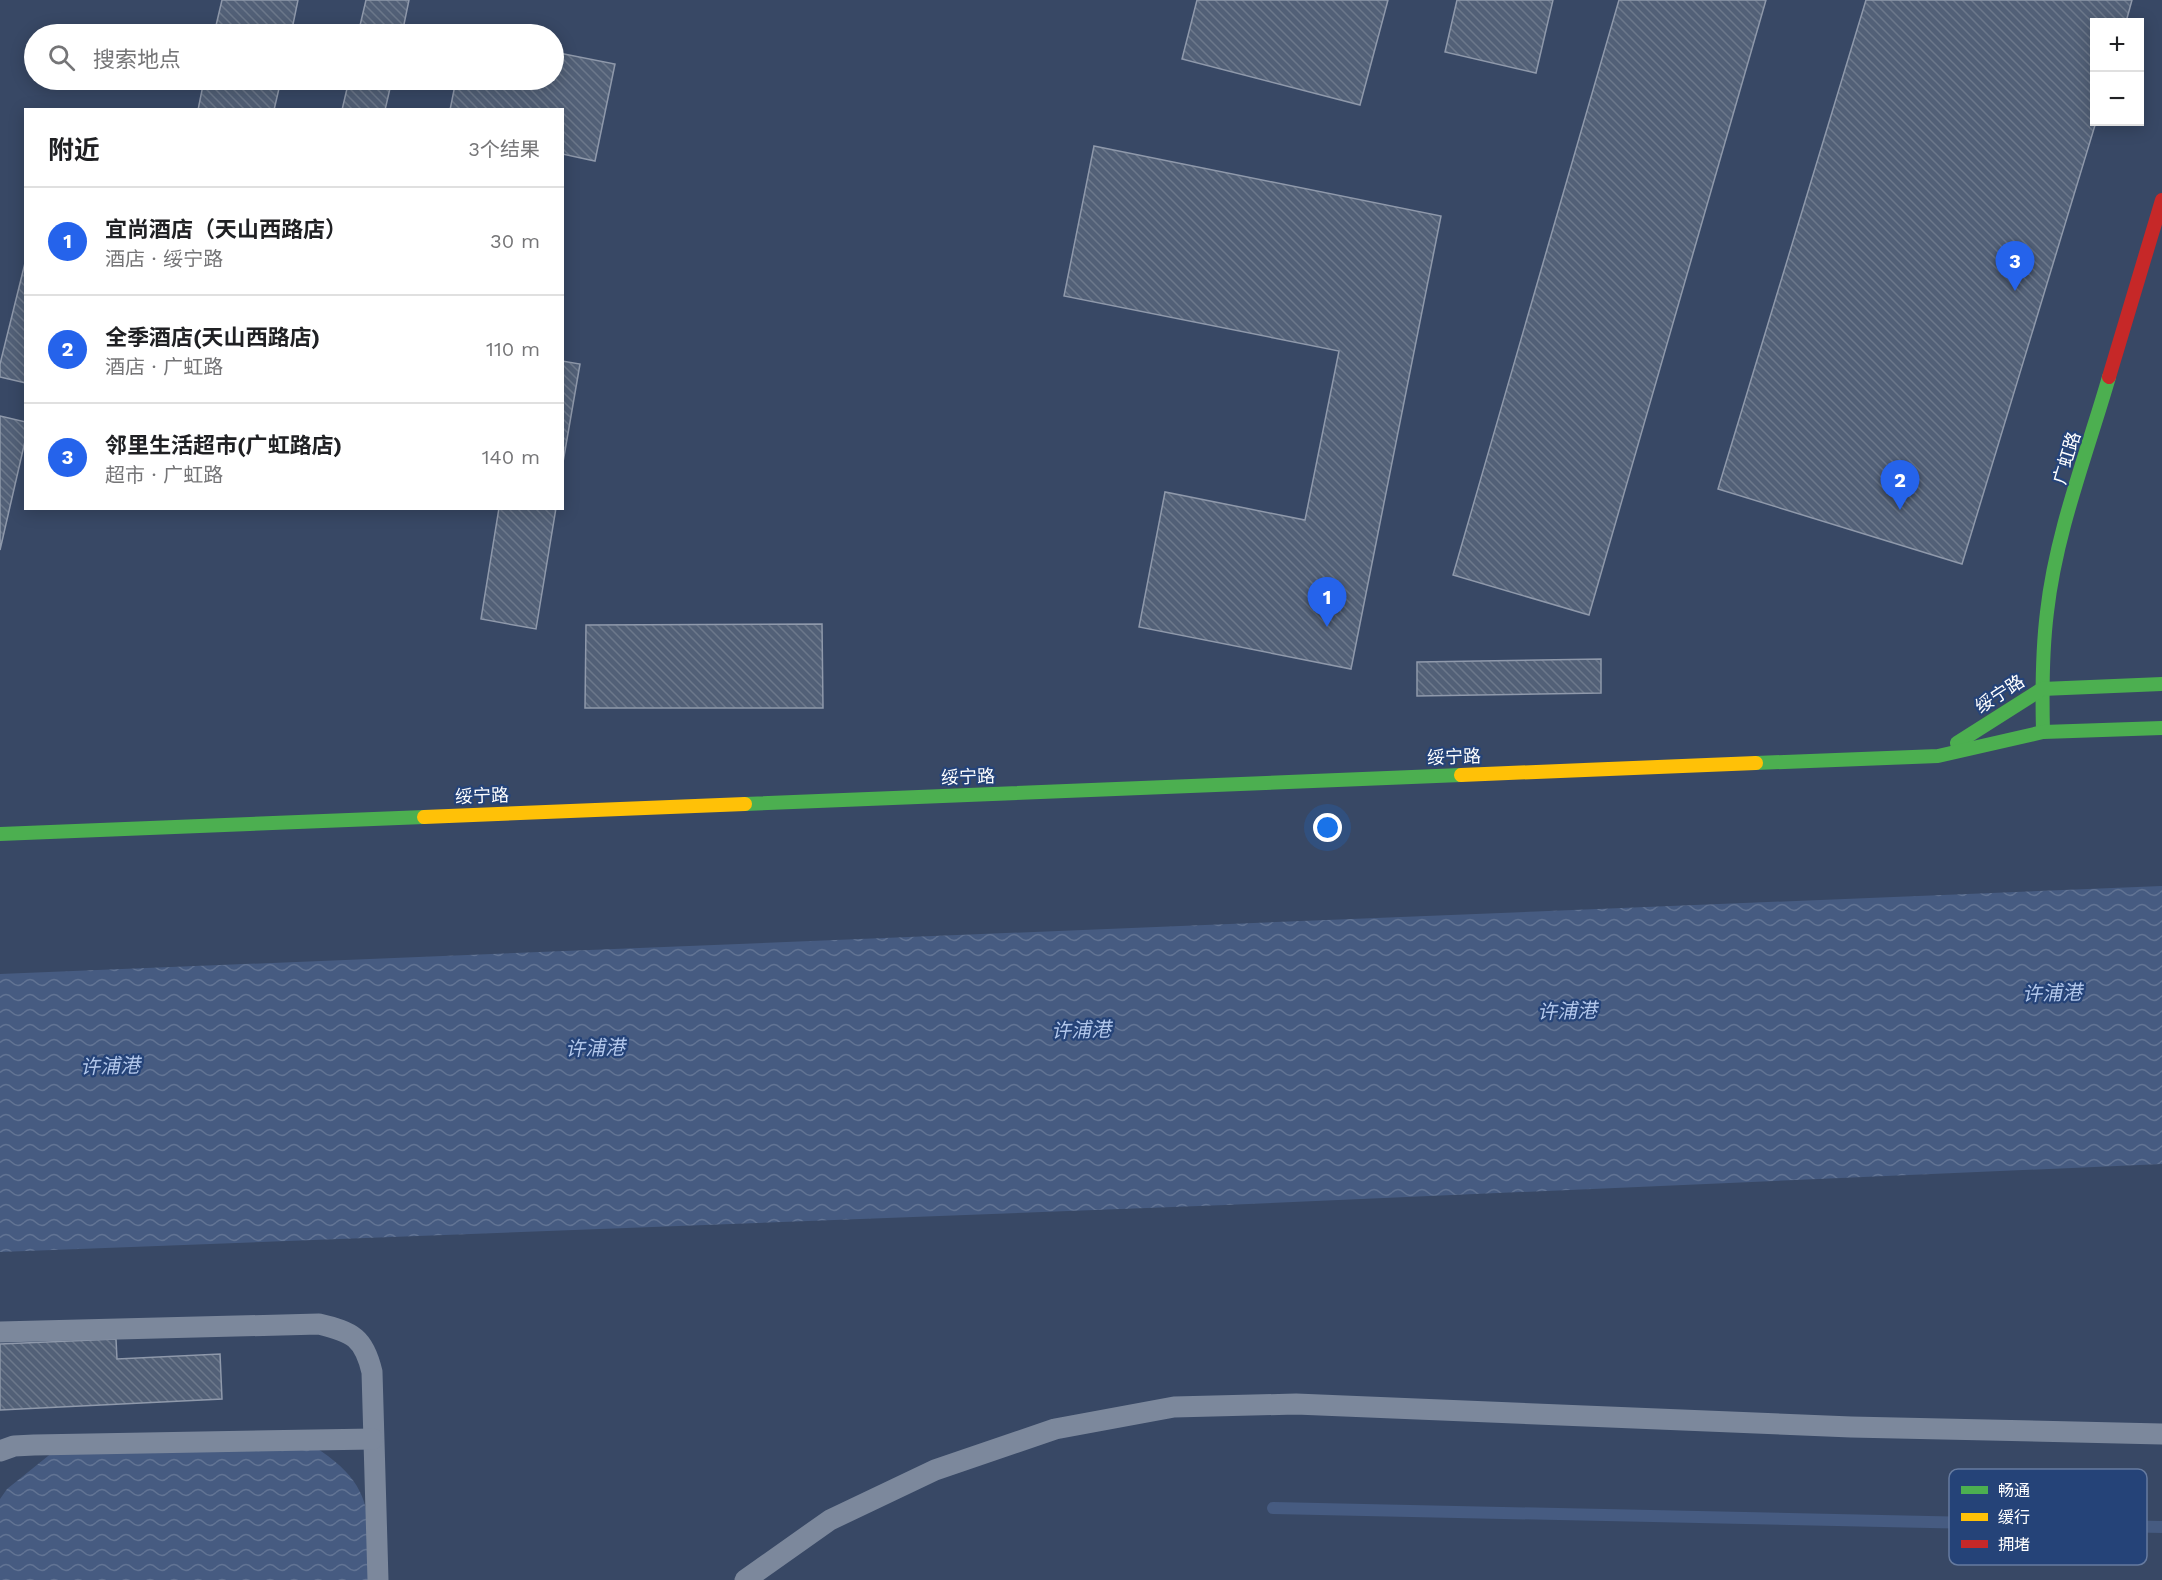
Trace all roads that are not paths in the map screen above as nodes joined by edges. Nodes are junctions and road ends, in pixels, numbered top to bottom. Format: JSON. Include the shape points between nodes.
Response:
{"nodes":[{"id":1,"x":2162,"y":200,"type":"edge"},
{"id":2,"x":2162,"y":684,"type":"edge"},
{"id":3,"x":2042,"y":689,"type":"junction"},
{"id":4,"x":2162,"y":728,"type":"edge"},
{"id":5,"x":2043,"y":732,"type":"junction"},
{"id":6,"x":1938,"y":756,"type":"junction"},
{"id":7,"x":0,"y":834,"type":"edge"},
{"id":8,"x":0,"y":1332,"type":"edge"},
{"id":9,"x":2162,"y":1434,"type":"edge"},
{"id":10,"x":373,"y":1438,"type":"junction"},
{"id":11,"x":0,"y":1450,"type":"edge"},
{"id":12,"x":378,"y":1580,"type":"edge"},
{"id":13,"x":745,"y":1580,"type":"edge"}],
"edges":[{"from":1,"to":3,"type":"main road","name":"广虹路","via":[[2062,536],[2047,611]]},
{"from":2,"to":3,"type":"main road","name":"绥宁路"},
{"from":3,"to":5,"type":"main road","name":"广虹路"},
{"from":3,"to":6,"type":"main road","name":"绥宁路"},
{"from":4,"to":5,"type":"main road","name":"绥宁路"},
{"from":5,"to":6,"type":"main road","name":"绥宁路"},
{"from":6,"to":7,"type":"main road","name":"绥宁路"},
{"from":8,"to":10,"type":"lane","via":[[319,1324],[343,1330],[357,1338],[367,1351],[372,1372]]},
{"from":9,"to":13,"type":"lane","via":[[1851,1427],[1296,1404],[1174,1407],[1055,1429],[935,1470],[830,1520]]},
{"from":10,"to":11,"type":"lane","via":[[34,1445]]},
{"from":10,"to":12,"type":"lane"}]}
